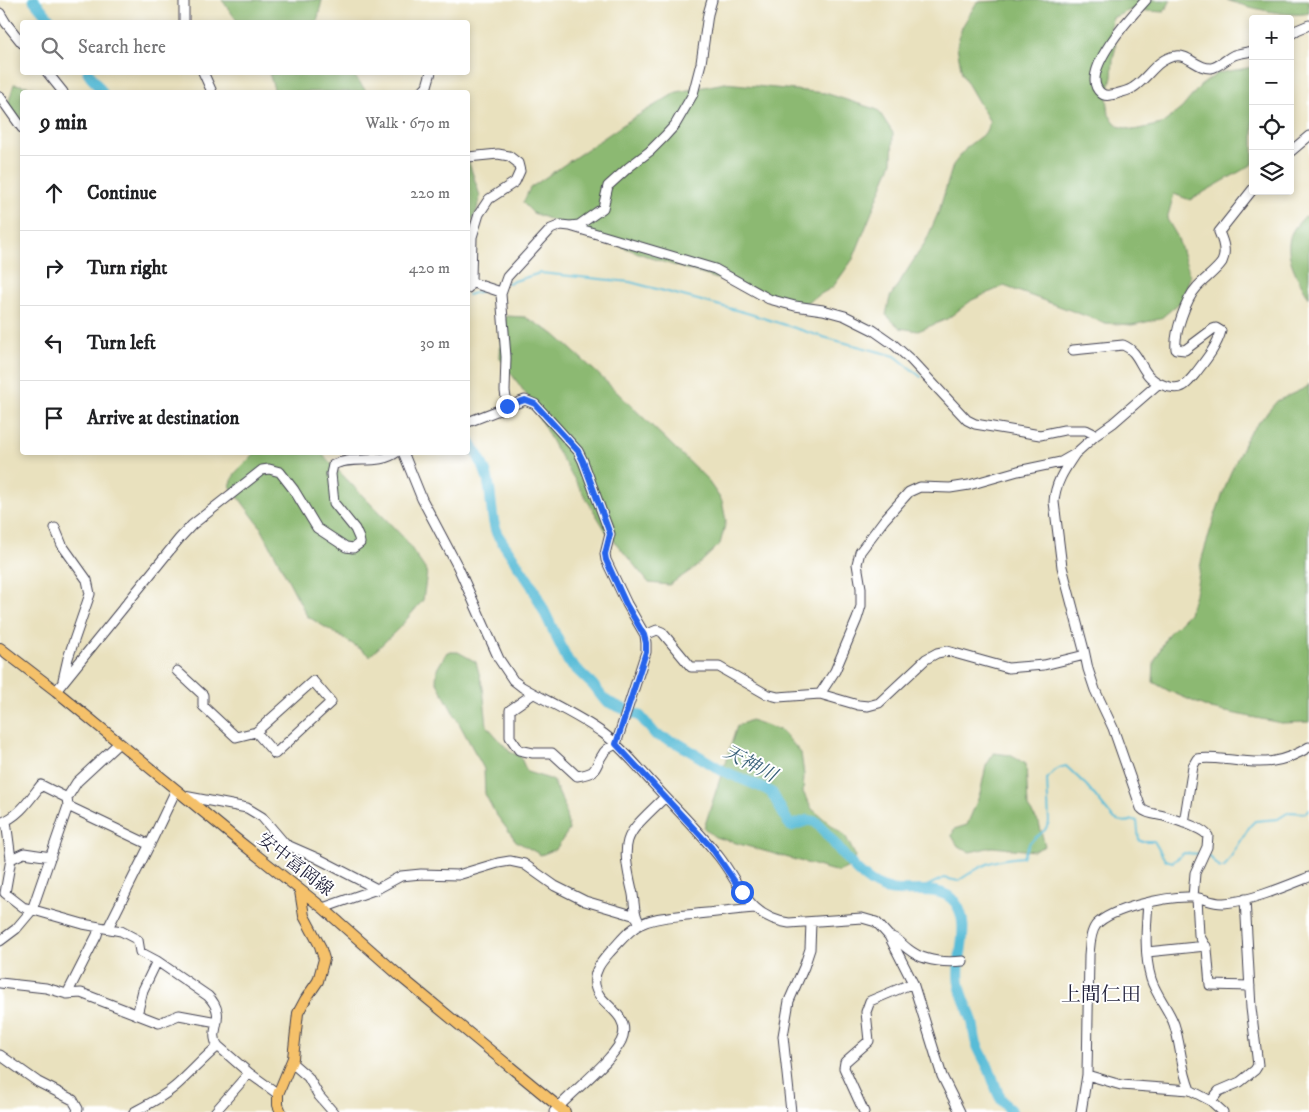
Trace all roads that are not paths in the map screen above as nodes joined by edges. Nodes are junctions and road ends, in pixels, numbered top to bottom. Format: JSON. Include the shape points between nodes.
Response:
{"nodes":[{"id":1,"x":184,"y":0,"type":"edge"},
{"id":2,"x":712,"y":0,"type":"edge"},
{"id":3,"x":1146,"y":0,"type":"edge"},
{"id":4,"x":0,"y":13,"type":"edge"},
{"id":5,"x":184,"y":20,"type":"edge"},
{"id":6,"x":1309,"y":25,"type":"edge"},
{"id":7,"x":1294,"y":32,"type":"edge"},
{"id":8,"x":20,"y":40,"type":"edge"},
{"id":9,"x":1249,"y":51,"type":"edge"},
{"id":10,"x":49,"y":75,"type":"edge"},
{"id":11,"x":204,"y":75,"type":"edge"},
{"id":12,"x":430,"y":75,"type":"edge"},
{"id":13,"x":61,"y":90,"type":"edge"},
{"id":14,"x":211,"y":90,"type":"edge"},
{"id":15,"x":423,"y":90,"type":"edge"},
{"id":16,"x":0,"y":97,"type":"edge"},
{"id":17,"x":20,"y":125,"type":"edge"},
{"id":18,"x":1309,"y":136,"type":"edge"},
{"id":19,"x":1292,"y":150,"type":"edge"},
{"id":20,"x":470,"y":157,"type":"edge"},
{"id":21,"x":1249,"y":194,"type":"edge"},
{"id":22,"x":570,"y":226,"type":"junction"},
{"id":23,"x":470,"y":269,"type":"edge"},
{"id":24,"x":470,"y":285,"type":"edge"},
{"id":25,"x":501,"y":292,"type":"junction"},
{"id":26,"x":1073,"y":350,"type":"dead end"},
{"id":27,"x":1158,"y":384,"type":"junction"},
{"id":28,"x":507,"y":406,"type":"junction"},
{"id":29,"x":470,"y":421,"type":"edge"},
{"id":30,"x":1096,"y":435,"type":"junction"},
{"id":31,"x":1075,"y":454,"type":"junction"},
{"id":32,"x":393,"y":455,"type":"edge"},
{"id":33,"x":404,"y":455,"type":"edge"},
{"id":34,"x":55,"y":528,"type":"dead end"},
{"id":35,"x":644,"y":635,"type":"junction"},
{"id":36,"x":0,"y":648,"type":"edge"},
{"id":37,"x":1085,"y":655,"type":"junction"},
{"id":38,"x":177,"y":671,"type":"dead end"},
{"id":39,"x":59,"y":687,"type":"junction"},
{"id":40,"x":534,"y":694,"type":"junction"},
{"id":41,"x":820,"y":694,"type":"junction"},
{"id":42,"x":256,"y":732,"type":"junction"},
{"id":43,"x":119,"y":743,"type":"junction"},
{"id":44,"x":616,"y":744,"type":"junction"},
{"id":45,"x":1309,"y":747,"type":"edge"},
{"id":46,"x":179,"y":792,"type":"junction"},
{"id":47,"x":665,"y":797,"type":"junction"},
{"id":48,"x":68,"y":802,"type":"junction"},
{"id":49,"x":3,"y":822,"type":"edge"},
{"id":50,"x":1184,"y":823,"type":"junction"},
{"id":51,"x":150,"y":845,"type":"junction"},
{"id":52,"x":51,"y":856,"type":"junction"},
{"id":53,"x":10,"y":859,"type":"junction"},
{"id":54,"x":1309,"y":877,"type":"edge"},
{"id":55,"x":377,"y":889,"type":"junction"},
{"id":56,"x":300,"y":891,"type":"junction"},
{"id":57,"x":1195,"y":897,"type":"junction"},
{"id":58,"x":1245,"y":899,"type":"junction"},
{"id":59,"x":1148,"y":903,"type":"junction"},
{"id":60,"x":324,"y":908,"type":"junction"},
{"id":61,"x":755,"y":908,"type":"junction"},
{"id":62,"x":32,"y":910,"type":"junction"},
{"id":63,"x":638,"y":920,"type":"junction"},
{"id":64,"x":810,"y":922,"type":"junction"},
{"id":65,"x":103,"y":927,"type":"junction"},
{"id":66,"x":889,"y":936,"type":"junction"},
{"id":67,"x":0,"y":941,"type":"edge"},
{"id":68,"x":1206,"y":946,"type":"junction"},
{"id":69,"x":1147,"y":952,"type":"junction"},
{"id":70,"x":157,"y":961,"type":"junction"},
{"id":71,"x":959,"y":961,"type":"dead end"},
{"id":72,"x":0,"y":983,"type":"edge"},
{"id":73,"x":912,"y":983,"type":"junction"},
{"id":74,"x":1250,"y":986,"type":"junction"},
{"id":75,"x":67,"y":994,"type":"junction"},
{"id":76,"x":137,"y":1015,"type":"junction"},
{"id":77,"x":217,"y":1022,"type":"junction"},
{"id":78,"x":218,"y":1046,"type":"junction"},
{"id":79,"x":0,"y":1055,"type":"edge"},
{"id":80,"x":292,"y":1062,"type":"junction"},
{"id":81,"x":249,"y":1074,"type":"junction"},
{"id":82,"x":1087,"y":1075,"type":"junction"},
{"id":83,"x":1190,"y":1090,"type":"junction"},
{"id":84,"x":278,"y":1094,"type":"junction"},
{"id":85,"x":1211,"y":1102,"type":"junction"},
{"id":86,"x":559,"y":1110,"type":"edge"},
{"id":87,"x":77,"y":1112,"type":"edge"},
{"id":88,"x":134,"y":1112,"type":"edge"},
{"id":89,"x":215,"y":1112,"type":"edge"},
{"id":90,"x":281,"y":1112,"type":"edge"},
{"id":91,"x":333,"y":1112,"type":"edge"},
{"id":92,"x":791,"y":1112,"type":"edge"},
{"id":93,"x":864,"y":1112,"type":"edge"},
{"id":94,"x":960,"y":1112,"type":"edge"},
{"id":95,"x":1081,"y":1112,"type":"edge"},
{"id":96,"x":1223,"y":1112,"type":"edge"}],
"edges":[{"from":1,"to":5,"type":"street"},
{"from":2,"to":22,"type":"street","via":[[693,94],[675,125],[608,186],[603,208],[579,225]]},
{"from":3,"to":9,"type":"street","via":[[1131,15],[1104,54],[1095,76],[1101,93],[1107,96],[1132,88],[1160,62],[1176,56],[1212,68],[1234,55]]},
{"from":4,"to":8,"type":"street"},
{"from":6,"to":7,"type":"street"},
{"from":10,"to":13,"type":"street"},
{"from":11,"to":14,"type":"street"},
{"from":12,"to":15,"type":"street"},
{"from":16,"to":17,"type":"street"},
{"from":18,"to":19,"type":"street"},
{"from":20,"to":23,"type":"street","via":[[509,156],[518,163],[520,171],[514,182],[489,199],[479,214],[472,237]]},
{"from":21,"to":27,"type":"street","via":[[1220,232],[1225,250],[1222,262],[1190,296],[1175,343],[1176,349],[1185,350],[1216,328],[1221,331],[1218,340],[1188,383],[1176,389]]},
{"from":22,"to":25,"type":"street","via":[[561,225],[551,230],[507,277]]},
{"from":22,"to":30,"type":"street","via":[[715,269],[769,299],[845,316],[893,344],[967,420],[975,424],[1040,435],[1064,430],[1086,430]]},
{"from":24,"to":25,"type":"street"},
{"from":25,"to":28,"type":"street"},
{"from":26,"to":27,"type":"street","via":[[1129,347],[1148,376]]},
{"from":27,"to":30,"type":"street"},
{"from":28,"to":29,"type":"street"},
{"from":28,"to":35,"type":"street","via":[[525,400],[535,404],[578,451],[610,534],[606,560]]},
{"from":30,"to":31,"type":"street"},
{"from":31,"to":37,"type":"street","via":[[1063,472],[1054,502],[1062,567]]},
{"from":31,"to":41,"type":"street","via":[[1055,464],[968,485],[920,487],[909,492],[860,552],[857,564],[861,606],[835,671]]},
{"from":32,"to":39,"type":"street","via":[[332,467],[335,505],[359,538],[360,544],[353,548],[346,547],[318,528],[280,472],[262,470],[192,525]]},
{"from":33,"to":40,"type":"street","via":[[499,658],[513,680]]},
{"from":34,"to":39,"type":"street","via":[[62,545],[87,580],[90,594]]},
{"from":35,"to":41,"type":"street","via":[[657,630],[662,632],[690,667],[719,667],[766,694],[778,697]]},
{"from":35,"to":44,"type":"street","via":[[646,652]]},
{"from":36,"to":39,"type":"main road","name":"安中富岡線"},
{"from":37,"to":41,"type":"street","via":[[1044,665],[1008,668],[947,651],[926,659],[879,704],[858,706]]},
{"from":37,"to":50,"type":"street","via":[[1095,690],[1113,728],[1141,808]]},
{"from":38,"to":42,"type":"street","via":[[202,695],[203,706],[236,737]]},
{"from":39,"to":43,"type":"main road","name":"安中富岡線"},
{"from":40,"to":44,"type":"street","via":[[592,726]]},
{"from":40,"to":44,"type":"street","via":[[510,710],[510,737],[519,750],[552,753],[577,776],[591,774],[603,752]]},
{"from":42,"to":42,"type":"street","via":[[313,681],[331,702],[275,754]]},
{"from":43,"to":46,"type":"main road","name":"安中富岡線"},
{"from":43,"to":48,"type":"street","via":[[77,782]]},
{"from":44,"to":47,"type":"street"},
{"from":45,"to":50,"type":"street","via":[[1270,763],[1197,759],[1193,766]]},
{"from":46,"to":51,"type":"street"},
{"from":46,"to":55,"type":"street","via":[[247,808],[262,818],[285,844]]},
{"from":46,"to":56,"type":"main road","name":"安中富岡線"},
{"from":47,"to":61,"type":"street","via":[[711,847]]},
{"from":47,"to":63,"type":"street","via":[[633,830],[626,845],[626,861]]},
{"from":48,"to":49,"type":"street","via":[[41,785],[20,812]]},
{"from":48,"to":51,"type":"street"},
{"from":48,"to":52,"type":"street"},
{"from":49,"to":53,"type":"street"},
{"from":50,"to":57,"type":"street","via":[[1208,836],[1207,847],[1195,873]]},
{"from":51,"to":65,"type":"street"},
{"from":52,"to":53,"type":"street","via":[[24,853]]},
{"from":52,"to":62,"type":"street"},
{"from":53,"to":62,"type":"street","via":[[5,893]]},
{"from":54,"to":58,"type":"street"},
{"from":55,"to":60,"type":"street"},
{"from":55,"to":63,"type":"street","via":[[401,876],[458,875],[510,861],[524,864],[555,886],[585,901]]},
{"from":56,"to":60,"type":"main road","name":"安中富岡線"},
{"from":56,"to":80,"type":"main road","via":[[304,916],[324,959],[318,981],[298,1014]]},
{"from":57,"to":58,"type":"street","via":[[1223,903]]},
{"from":57,"to":59,"type":"street"},
{"from":57,"to":68,"type":"street","via":[[1199,935]]},
{"from":58,"to":74,"type":"street"},
{"from":59,"to":69,"type":"street"},
{"from":59,"to":82,"type":"street","via":[[1102,920],[1091,935]]},
{"from":60,"to":86,"type":"main road","name":"安中富岡線"},
{"from":61,"to":63,"type":"street"},
{"from":61,"to":64,"type":"street","via":[[780,921]]},
{"from":62,"to":65,"type":"street"},
{"from":62,"to":67,"type":"street","via":[[16,929]]},
{"from":63,"to":86,"type":"street","via":[[602,961],[595,976],[597,991],[622,1022],[622,1041]]},
{"from":64,"to":66,"type":"street","via":[[862,918],[876,922]]},
{"from":64,"to":92,"type":"street","via":[[810,949],[789,1001],[783,1036]]},
{"from":65,"to":70,"type":"street","via":[[138,940],[140,952]]},
{"from":65,"to":75,"type":"street"},
{"from":66,"to":71,"type":"street","via":[[919,956],[939,962]]},
{"from":66,"to":73,"type":"street"},
{"from":68,"to":69,"type":"street"},
{"from":68,"to":74,"type":"street","via":[[1210,985]]},
{"from":69,"to":83,"type":"street","via":[[1152,980],[1174,1024]]},
{"from":70,"to":76,"type":"street","via":[[143,990]]},
{"from":70,"to":77,"type":"street","via":[[214,1002]]},
{"from":72,"to":75,"type":"street","via":[[46,988]]},
{"from":73,"to":93,"type":"street","via":[[870,1001],[866,1012],[869,1041],[845,1062],[844,1068]]},
{"from":73,"to":94,"type":"street","via":[[942,1076]]},
{"from":74,"to":85,"type":"street","via":[[1258,1065],[1240,1082],[1218,1091]]},
{"from":75,"to":76,"type":"street","via":[[81,993]]},
{"from":76,"to":77,"type":"street","via":[[159,1023],[179,1015]]},
{"from":77,"to":78,"type":"street","via":[[215,1042]]},
{"from":78,"to":81,"type":"street"},
{"from":78,"to":88,"type":"street","via":[[178,1085]]},
{"from":79,"to":87,"type":"street","via":[[38,1082],[73,1100]]},
{"from":80,"to":84,"type":"main road"},
{"from":80,"to":91,"type":"street","via":[[308,1077]]},
{"from":81,"to":84,"type":"street"},
{"from":81,"to":89,"type":"street"},
{"from":82,"to":83,"type":"street","via":[[1121,1085]]},
{"from":82,"to":95,"type":"street"},
{"from":83,"to":85,"type":"street"},
{"from":84,"to":90,"type":"main road"},
{"from":85,"to":96,"type":"street"}]}
